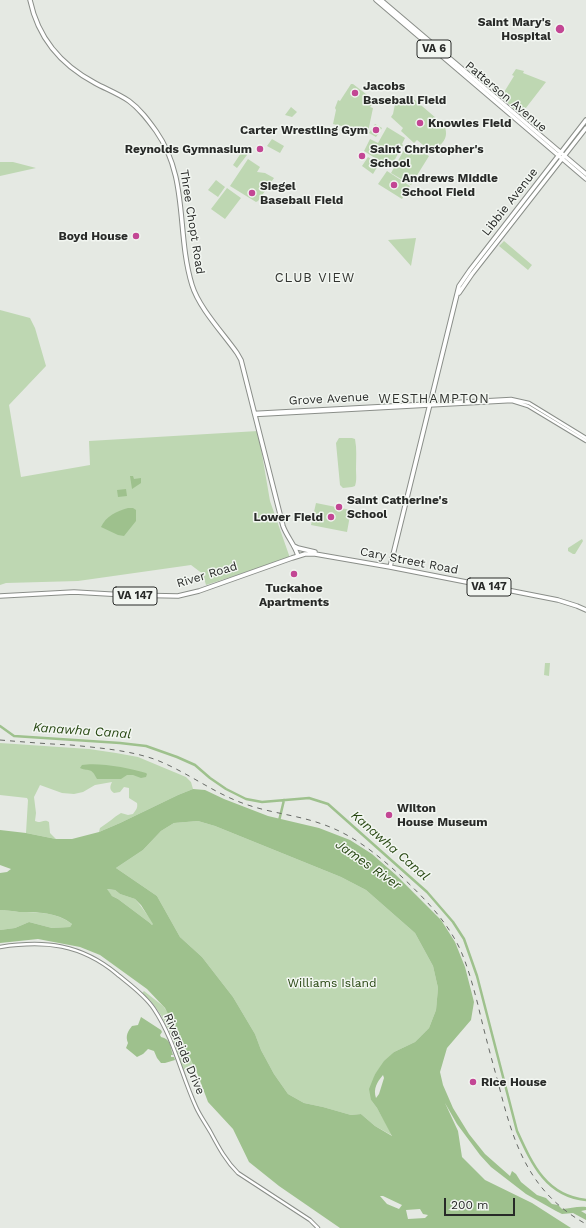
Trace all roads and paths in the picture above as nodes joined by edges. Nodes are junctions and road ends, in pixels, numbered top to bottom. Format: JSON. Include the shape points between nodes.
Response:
{"nodes":[{"id":1,"x":30,"y":0,"type":"edge"},
{"id":2,"x":376,"y":0,"type":"edge"},
{"id":3,"x":381,"y":0,"type":"edge"},
{"id":4,"x":586,"y":120,"type":"edge"},
{"id":5,"x":586,"y":128,"type":"edge"},
{"id":6,"x":562,"y":155,"type":"junction"},
{"id":7,"x":586,"y":174,"type":"edge"},
{"id":8,"x":586,"y":179,"type":"edge"},
{"id":9,"x":430,"y":404,"type":"junction"},
{"id":10,"x":255,"y":414,"type":"junction"},
{"id":11,"x":586,"y":439,"type":"edge"},
{"id":12,"x":293,"y":546,"type":"junction"},
{"id":13,"x":320,"y":554,"type":"junction"},
{"id":14,"x":298,"y":556,"type":"junction"},
{"id":15,"x":390,"y":567,"type":"junction"},
{"id":16,"x":0,"y":596,"type":"edge"},
{"id":17,"x":586,"y":610,"type":"edge"},
{"id":18,"x":0,"y":947,"type":"edge"},
{"id":19,"x":318,"y":1228,"type":"edge"}],
"edges":[{"from":1,"to":10,"type":"main road","name":"Three Chopt Road","via":[[41,33],[59,56],[83,76],[132,103],[164,145],[177,179],[185,247],[193,287],[199,300],[239,357]]},
{"from":2,"to":6,"type":"main road","name":"Patterson Avenue","number":"VA 6"},
{"from":3,"to":6,"type":"main road","name":"Patterson Avenue","number":"VA 6"},
{"from":4,"to":6,"type":"main road","name":"Libbie Avenue"},
{"from":5,"to":6,"type":"main road","name":"Libbie Avenue"},
{"from":6,"to":7,"type":"main road","name":"Patterson Avenue","number":"VA 6"},
{"from":6,"to":8,"type":"main road","name":"Patterson Avenue","number":"VA 6"},
{"from":6,"to":9,"type":"main road","name":"Libbie Avenue","via":[[465,283],[456,299]]},
{"from":9,"to":10,"type":"street","name":"Grove Avenue"},
{"from":9,"to":11,"type":"street","name":"Grove Avenue","via":[[516,399],[529,403]]},
{"from":9,"to":15,"type":"main road","name":"Libbie Avenue"},
{"from":10,"to":12,"type":"main road","name":"Three Chopt Road","via":[[283,526]]},
{"from":12,"to":13,"type":"main road"},
{"from":12,"to":14,"type":"main road","name":"Three Chopt Road"},
{"from":13,"to":14,"type":"main road","name":"Cary Street Road","number":"VA 147"},
{"from":13,"to":15,"type":"main road","name":"Cary Street Road","number":"VA 147"},
{"from":14,"to":16,"type":"main road","name":"River Road","number":"VA 147","via":[[187,594],[126,596],[74,592]]},
{"from":15,"to":17,"type":"main road","name":"Cary Street Road","number":"VA 147","via":[[564,602]]},
{"from":18,"to":19,"type":"street","name":"Riverside Drive","via":[[41,944],[79,951],[96,958],[129,984],[153,1007],[160,1018],[196,1107],[223,1156],[238,1173],[310,1220]]}]}
